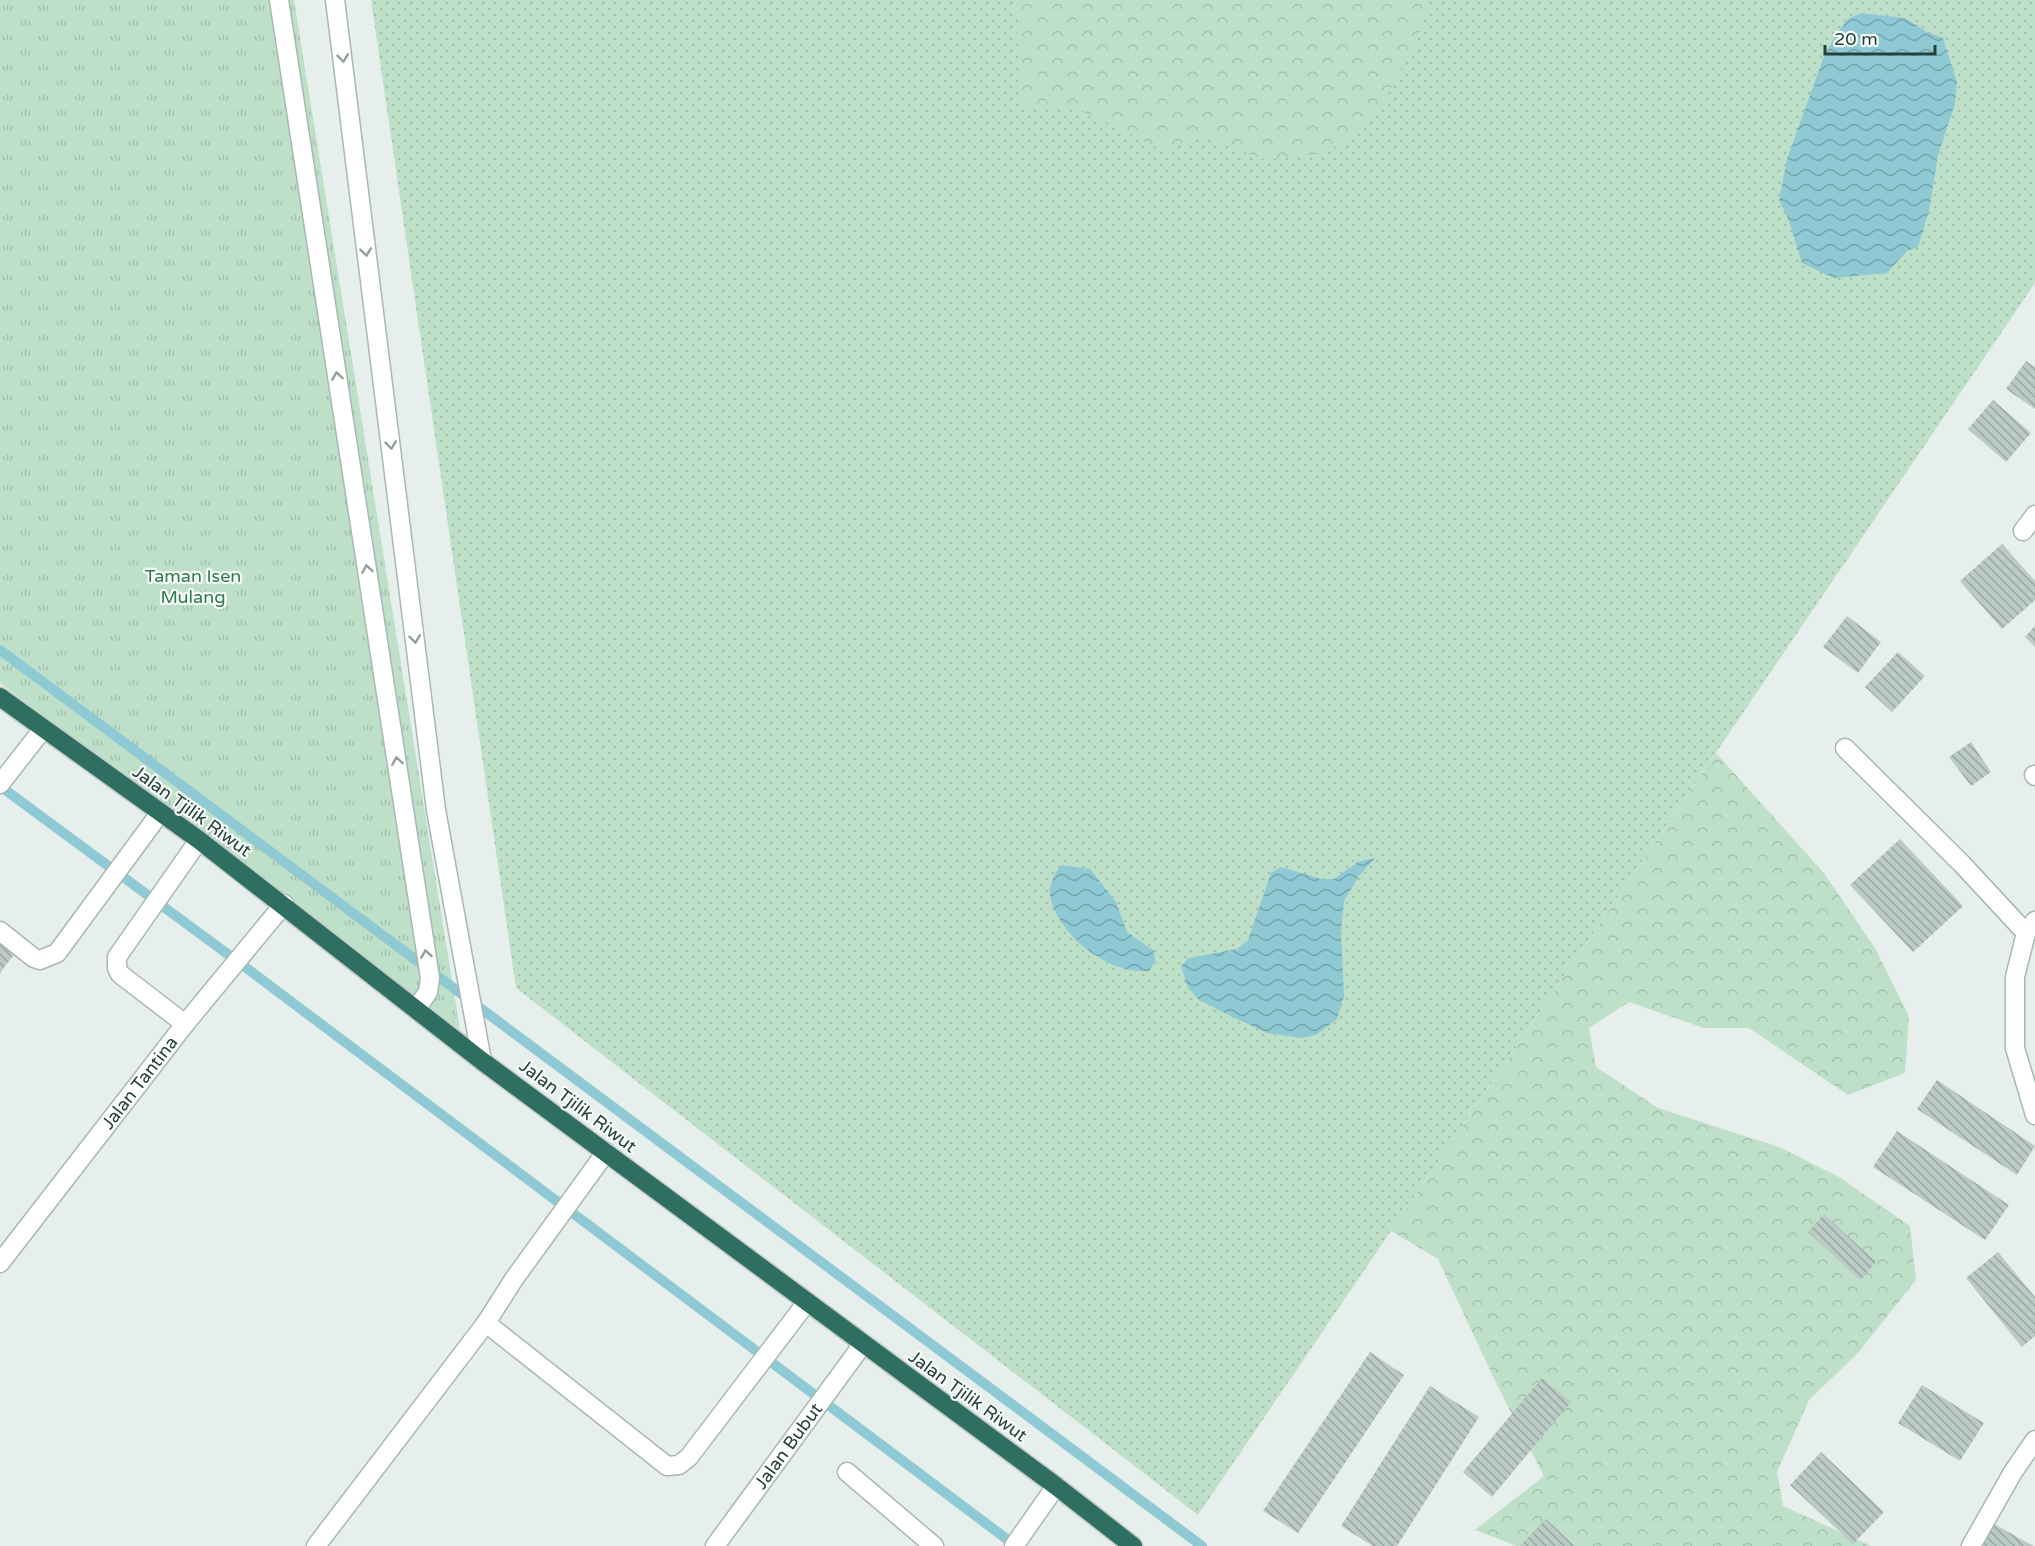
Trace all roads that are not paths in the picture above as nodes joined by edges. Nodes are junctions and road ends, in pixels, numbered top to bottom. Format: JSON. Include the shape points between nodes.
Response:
{"nodes":[{"id":1,"x":279,"y":0,"type":"edge"},
{"id":2,"x":336,"y":0,"type":"edge"},
{"id":3,"x":2035,"y":515,"type":"edge"},
{"id":4,"x":2023,"y":531,"type":"dead end"},
{"id":5,"x":0,"y":698,"type":"edge"},
{"id":6,"x":43,"y":729,"type":"junction"},
{"id":7,"x":1845,"y":748,"type":"dead end"},
{"id":8,"x":0,"y":784,"type":"edge"},
{"id":9,"x":160,"y":813,"type":"junction"},
{"id":10,"x":199,"y":840,"type":"junction"},
{"id":11,"x":284,"y":904,"type":"junction"},
{"id":12,"x":2030,"y":927,"type":"edge"},
{"id":13,"x":0,"y":931,"type":"edge"},
{"id":14,"x":416,"y":1009,"type":"junction"},
{"id":15,"x":185,"y":1024,"type":"junction"},
{"id":16,"x":482,"y":1060,"type":"junction"},
{"id":17,"x":2035,"y":1115,"type":"edge"},
{"id":18,"x":606,"y":1152,"type":"junction"},
{"id":19,"x":0,"y":1263,"type":"edge"},
{"id":20,"x":807,"y":1302,"type":"junction"},
{"id":21,"x":486,"y":1323,"type":"junction"},
{"id":22,"x":863,"y":1344,"type":"junction"},
{"id":23,"x":2035,"y":1440,"type":"edge"},
{"id":24,"x":847,"y":1472,"type":"dead end"},
{"id":25,"x":1056,"y":1486,"type":"junction"},
{"id":26,"x":316,"y":1546,"type":"edge"},
{"id":27,"x":715,"y":1546,"type":"edge"},
{"id":28,"x":934,"y":1546,"type":"edge"},
{"id":29,"x":1014,"y":1546,"type":"edge"},
{"id":30,"x":1133,"y":1546,"type":"edge"},
{"id":31,"x":1971,"y":1546,"type":"edge"}],
"edges":[{"from":14,"to":1,"type":"street","one_way":true,"via":[[428,992],[430,978]]},
{"from":2,"to":16,"type":"street","one_way":true,"via":[[436,810]]},
{"from":3,"to":4,"type":"street"},
{"from":5,"to":6,"type":"highway","name":"Jalan Tjilik Riwut"},
{"from":6,"to":8,"type":"street"},
{"from":6,"to":9,"type":"highway","name":"Jalan Tjilik Riwut"},
{"from":7,"to":12,"type":"street"},
{"from":9,"to":10,"type":"highway","name":"Jalan Tjilik Riwut"},
{"from":9,"to":13,"type":"street","via":[[57,953],[40,960],[34,958]]},
{"from":10,"to":11,"type":"highway","name":"Jalan Tjilik Riwut"},
{"from":10,"to":15,"type":"street","via":[[117,957],[120,974]]},
{"from":11,"to":14,"type":"highway","name":"Jalan Tjilik Riwut"},
{"from":11,"to":15,"type":"street","name":"Jalan Tantina"},
{"from":12,"to":17,"type":"street","via":[[2015,977],[2015,1048]]},
{"from":14,"to":16,"type":"highway","name":"Jalan Tjilik Riwut"},
{"from":15,"to":19,"type":"street","name":"Jalan Tantina"},
{"from":16,"to":18,"type":"highway","name":"Jalan Tjilik Riwut"},
{"from":18,"to":20,"type":"highway","name":"Jalan Tjilik Riwut"},
{"from":18,"to":21,"type":"street"},
{"from":20,"to":21,"type":"street","via":[[685,1462],[673,1466],[667,1466]]},
{"from":20,"to":22,"type":"highway","name":"Jalan Tjilik Riwut"},
{"from":21,"to":26,"type":"street"},
{"from":22,"to":25,"type":"highway","name":"Jalan Tjilik Riwut"},
{"from":22,"to":27,"type":"street","name":"Jalan Bubut"},
{"from":23,"to":31,"type":"street"},
{"from":24,"to":28,"type":"street"},
{"from":25,"to":29,"type":"street"},
{"from":25,"to":30,"type":"highway","name":"Jalan Tjilik Riwut"}]}
